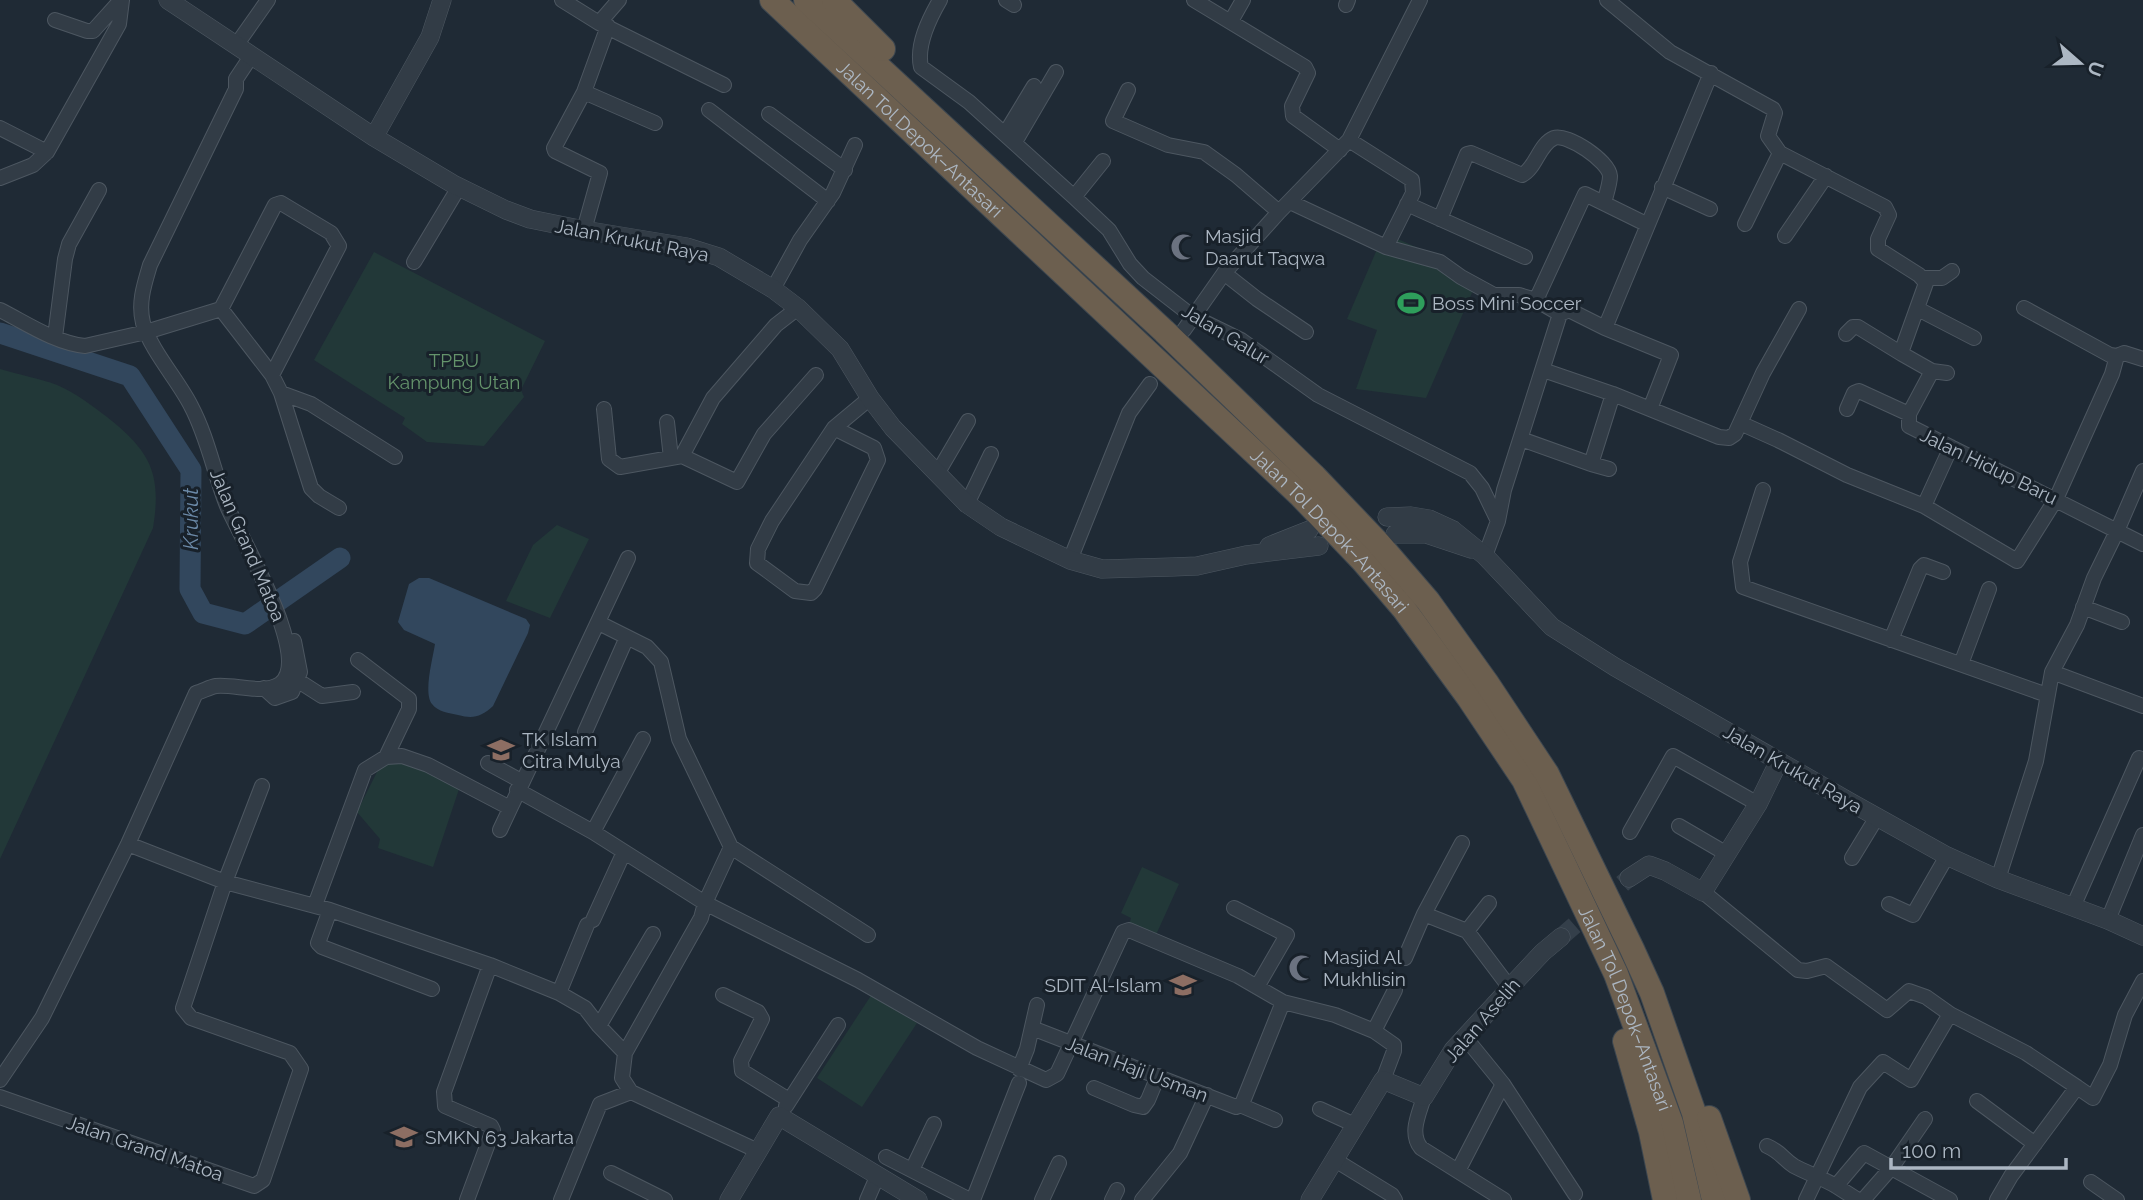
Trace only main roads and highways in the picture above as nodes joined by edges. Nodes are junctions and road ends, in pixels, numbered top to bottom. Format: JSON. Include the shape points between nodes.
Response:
{"nodes":[{"id":1,"x":772,"y":0,"type":"edge"},
{"id":2,"x":806,"y":0,"type":"edge"},
{"id":3,"x":834,"y":0,"type":"edge"},
{"id":4,"x":957,"y":141,"type":"junction"},
{"id":5,"x":1616,"y":974,"type":"junction"},
{"id":6,"x":1652,"y":993,"type":"junction"},
{"id":7,"x":1665,"y":1200,"type":"edge"},
{"id":8,"x":1689,"y":1200,"type":"edge"},
{"id":9,"x":1714,"y":1200,"type":"edge"},
{"id":10,"x":1738,"y":1200,"type":"edge"}],
"edges":[{"from":1,"to":5,"type":"highway","name":"Jalan Tol Depok–Antasari","via":[[1300,495],[1363,561],[1469,698],[1524,780]]},
{"from":2,"to":4,"type":"highway","name":"Jalan Tol Depok–Antasari"},
{"from":3,"to":4,"type":"highway","via":[[884,51]]},
{"from":4,"to":6,"type":"highway","name":"Jalan Tol Depok–Antasari","via":[[1315,477],[1428,601],[1547,774]]},
{"from":5,"to":7,"type":"highway","via":[[1620,1022]]},
{"from":5,"to":8,"type":"highway","name":"Jalan Tol Depok–Antasari","via":[[1671,1123]]},
{"from":6,"to":9,"type":"highway","name":"Jalan Tol Depok–Antasari","via":[[1694,1113]]},
{"from":6,"to":10,"type":"highway","via":[[1694,1079]]}]}
